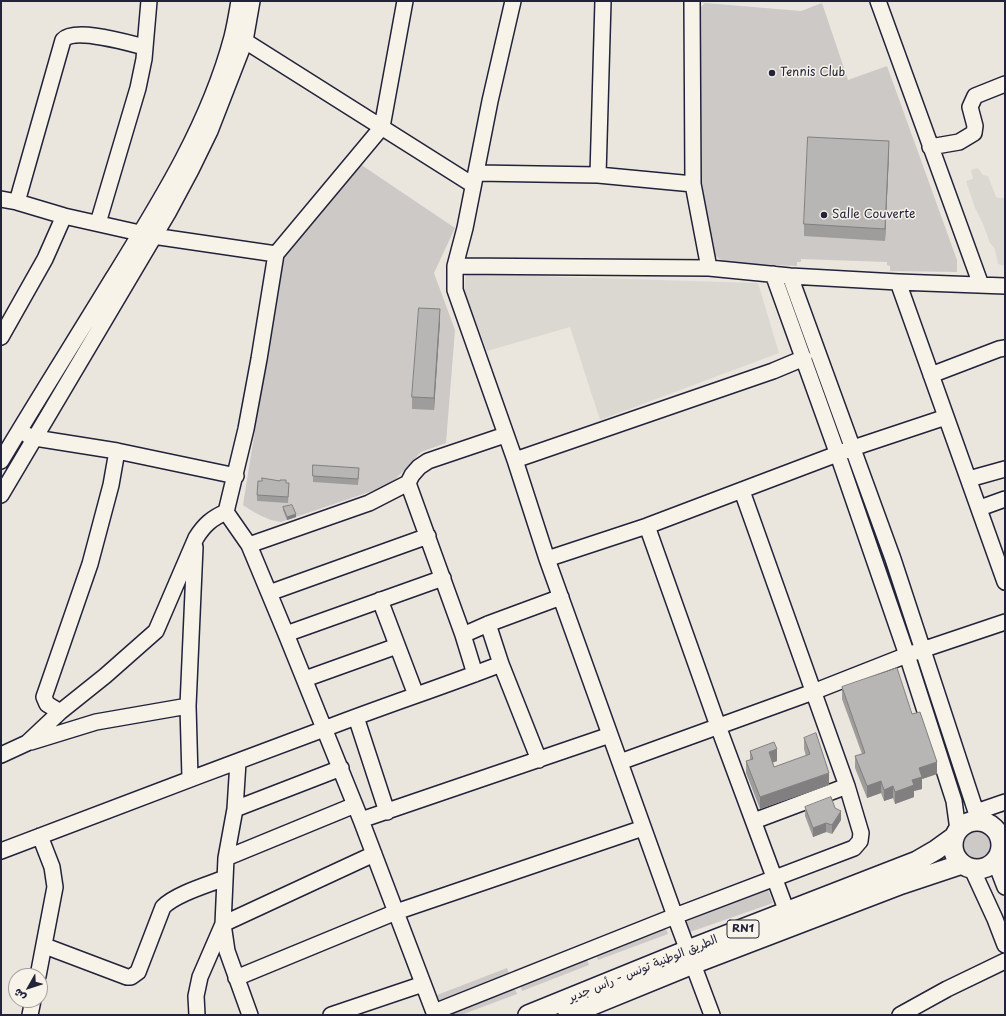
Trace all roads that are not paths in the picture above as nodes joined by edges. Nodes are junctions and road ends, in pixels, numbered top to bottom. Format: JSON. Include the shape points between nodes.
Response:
{"nodes":[{"id":1,"x":149,"y":1,"type":"edge"},
{"id":2,"x":239,"y":1,"type":"edge"},
{"id":3,"x":252,"y":1,"type":"edge"},
{"id":4,"x":405,"y":1,"type":"edge"},
{"id":5,"x":513,"y":1,"type":"edge"},
{"id":6,"x":603,"y":1,"type":"edge"},
{"id":7,"x":692,"y":1,"type":"edge"},
{"id":8,"x":878,"y":1,"type":"edge"},
{"id":9,"x":244,"y":41,"type":"junction"},
{"id":10,"x":145,"y":47,"type":"junction"},
{"id":11,"x":1005,"y":84,"type":"edge"},
{"id":12,"x":382,"y":127,"type":"junction"},
{"id":13,"x":930,"y":147,"type":"junction"},
{"id":14,"x":598,"y":176,"type":"junction"},
{"id":15,"x":475,"y":179,"type":"junction"},
{"id":16,"x":693,"y":184,"type":"junction"},
{"id":17,"x":1,"y":199,"type":"edge"},
{"id":18,"x":17,"y":202,"type":"junction"},
{"id":19,"x":64,"y":216,"type":"junction"},
{"id":20,"x":98,"y":223,"type":"junction"},
{"id":21,"x":147,"y":234,"type":"junction"},
{"id":22,"x":276,"y":254,"type":"junction"},
{"id":23,"x":455,"y":266,"type":"junction"},
{"id":24,"x":709,"y":268,"type":"junction"},
{"id":25,"x":773,"y":274,"type":"junction"},
{"id":26,"x":790,"y":276,"type":"junction"},
{"id":27,"x":898,"y":282,"type":"junction"},
{"id":28,"x":981,"y":285,"type":"junction"},
{"id":29,"x":1005,"y":286,"type":"edge"},
{"id":30,"x":1,"y":337,"type":"edge"},
{"id":31,"x":1005,"y":348,"type":"edge"},
{"id":32,"x":804,"y":358,"type":"junction"},
{"id":33,"x":931,"y":375,"type":"junction"},
{"id":34,"x":946,"y":417,"type":"junction"},
{"id":35,"x":19,"y":431,"type":"junction"},
{"id":36,"x":505,"y":435,"type":"junction"},
{"id":37,"x":35,"y":438,"type":"junction"},
{"id":38,"x":854,"y":448,"type":"junction"},
{"id":39,"x":118,"y":452,"type":"junction"},
{"id":40,"x":838,"y":455,"type":"junction"},
{"id":41,"x":515,"y":460,"type":"junction"},
{"id":42,"x":1,"y":461,"type":"edge"},
{"id":43,"x":1005,"y":469,"type":"edge"},
{"id":44,"x":236,"y":476,"type":"junction"},
{"id":45,"x":969,"y":479,"type":"junction"},
{"id":46,"x":408,"y":483,"type":"junction"},
{"id":47,"x":742,"y":491,"type":"junction"},
{"id":48,"x":1,"y":495,"type":"edge"},
{"id":49,"x":1005,"y":499,"type":"edge"},
{"id":50,"x":980,"y":508,"type":"junction"},
{"id":51,"x":226,"y":512,"type":"junction"},
{"id":52,"x":647,"y":526,"type":"junction"},
{"id":53,"x":428,"y":536,"type":"junction"},
{"id":54,"x":196,"y":538,"type":"junction"},
{"id":55,"x":249,"y":545,"type":"junction"},
{"id":56,"x":547,"y":560,"type":"junction"},
{"id":57,"x":443,"y":578,"type":"junction"},
{"id":58,"x":1005,"y":582,"type":"edge"},
{"id":59,"x":269,"y":593,"type":"junction"},
{"id":60,"x":194,"y":596,"type":"junction"},
{"id":61,"x":561,"y":597,"type":"junction"},
{"id":62,"x":380,"y":600,"type":"junction"},
{"id":63,"x":170,"y":601,"type":"junction"},
{"id":64,"x":1005,"y":622,"type":"edge"},
{"id":65,"x":488,"y":624,"type":"junction"},
{"id":66,"x":286,"y":634,"type":"junction"},
{"id":67,"x":463,"y":635,"type":"junction"},
{"id":68,"x":397,"y":646,"type":"junction"},
{"id":69,"x":924,"y":650,"type":"junction"},
{"id":70,"x":907,"y":656,"type":"junction"},
{"id":71,"x":501,"y":664,"type":"junction"},
{"id":72,"x":475,"y":674,"type":"junction"},
{"id":73,"x":305,"y":679,"type":"junction"},
{"id":74,"x":813,"y":692,"type":"junction"},
{"id":75,"x":416,"y":695,"type":"junction"},
{"id":76,"x":188,"y":706,"type":"junction"},
{"id":77,"x":60,"y":712,"type":"junction"},
{"id":78,"x":356,"y":717,"type":"junction"},
{"id":79,"x":718,"y":726,"type":"junction"},
{"id":80,"x":325,"y":728,"type":"junction"},
{"id":81,"x":610,"y":736,"type":"junction"},
{"id":82,"x":27,"y":743,"type":"junction"},
{"id":83,"x":1,"y":755,"type":"edge"},
{"id":84,"x":538,"y":760,"type":"junction"},
{"id":85,"x":238,"y":762,"type":"junction"},
{"id":86,"x":620,"y":762,"type":"junction"},
{"id":87,"x":341,"y":768,"type":"junction"},
{"id":88,"x":190,"y":778,"type":"junction"},
{"id":89,"x":847,"y":786,"type":"junction"},
{"id":90,"x":1005,"y":802,"type":"edge"},
{"id":91,"x":355,"y":805,"type":"junction"},
{"id":92,"x":235,"y":809,"type":"junction"},
{"id":93,"x":387,"y":812,"type":"junction"},
{"id":94,"x":362,"y":820,"type":"junction"},
{"id":95,"x":754,"y":821,"type":"junction"},
{"id":96,"x":988,"y":821,"type":"edge"},
{"id":97,"x":643,"y":828,"type":"junction"},
{"id":98,"x":956,"y":833,"type":"junction"},
{"id":99,"x":40,"y":836,"type":"junction"},
{"id":100,"x":1,"y":851,"type":"edge"},
{"id":101,"x":374,"y":854,"type":"junction"},
{"id":102,"x":1000,"y":855,"type":"edge"},
{"id":103,"x":226,"y":858,"type":"junction"},
{"id":104,"x":967,"y":866,"type":"junction"},
{"id":105,"x":775,"y":877,"type":"junction"},
{"id":106,"x":225,"y":878,"type":"junction"},
{"id":107,"x":1005,"y":887,"type":"edge"},
{"id":108,"x":396,"y":912,"type":"junction"},
{"id":109,"x":787,"y":912,"type":"junction"},
{"id":110,"x":675,"y":916,"type":"junction"},
{"id":111,"x":223,"y":924,"type":"junction"},
{"id":112,"x":1005,"y":945,"type":"edge"},
{"id":113,"x":45,"y":946,"type":"junction"},
{"id":114,"x":690,"y":957,"type":"junction"},
{"id":115,"x":1005,"y":961,"type":"edge"},
{"id":116,"x":40,"y":968,"type":"edge"},
{"id":117,"x":236,"y":978,"type":"junction"},
{"id":118,"x":423,"y":984,"type":"junction"},
{"id":119,"x":434,"y":1014,"type":"edge"},
{"id":120,"x":196,"y":1015,"type":"edge"},
{"id":121,"x":250,"y":1015,"type":"edge"},
{"id":122,"x":331,"y":1015,"type":"edge"},
{"id":123,"x":528,"y":1015,"type":"edge"},
{"id":124,"x":568,"y":1015,"type":"edge"},
{"id":125,"x":712,"y":1015,"type":"edge"},
{"id":126,"x":900,"y":1015,"type":"edge"}],
"edges":[{"from":1,"to":10,"type":"street"},
{"from":2,"to":21,"type":"street","via":[[230,42],[210,103]]},
{"from":3,"to":9,"type":"street"},
{"from":4,"to":12,"type":"street"},
{"from":5,"to":15,"type":"street"},
{"from":6,"to":14,"type":"street"},
{"from":7,"to":16,"type":"street"},
{"from":8,"to":13,"type":"street"},
{"from":9,"to":12,"type":"street"},
{"from":9,"to":21,"type":"street","via":[[210,131],[188,176],[168,213]]},
{"from":10,"to":18,"type":"street","via":[[90,35],[72,35],[63,40]]},
{"from":10,"to":20,"type":"street","via":[[138,88]]},
{"from":11,"to":13,"type":"street","via":[[975,96],[970,107],[975,126],[974,133],[959,142]]},
{"from":12,"to":15,"type":"street"},
{"from":12,"to":22,"type":"street"},
{"from":13,"to":28,"type":"street"},
{"from":14,"to":15,"type":"street"},
{"from":14,"to":16,"type":"street"},
{"from":15,"to":23,"type":"street"},
{"from":16,"to":24,"type":"street"},
{"from":17,"to":18,"type":"street"},
{"from":18,"to":19,"type":"street"},
{"from":19,"to":20,"type":"street"},
{"from":19,"to":30,"type":"street","via":[[45,259]]},
{"from":20,"to":21,"type":"street"},
{"from":21,"to":22,"type":"street"},
{"from":21,"to":35,"type":"street"},
{"from":21,"to":37,"type":"street","via":[[110,311]]},
{"from":22,"to":44,"type":"street","via":[[258,366]]},
{"from":23,"to":24,"type":"street"},
{"from":23,"to":36,"type":"street","via":[[455,290]]},
{"from":24,"to":25,"type":"street"},
{"from":25,"to":26,"type":"street"},
{"from":25,"to":32,"type":"street"},
{"from":26,"to":27,"type":"street"},
{"from":26,"to":38,"type":"street"},
{"from":27,"to":28,"type":"street"},
{"from":27,"to":33,"type":"street"},
{"from":28,"to":29,"type":"street"},
{"from":31,"to":33,"type":"street"},
{"from":32,"to":40,"type":"street"},
{"from":32,"to":41,"type":"street"},
{"from":33,"to":34,"type":"street"},
{"from":34,"to":38,"type":"street"},
{"from":34,"to":45,"type":"street"},
{"from":35,"to":37,"type":"street"},
{"from":35,"to":42,"type":"street"},
{"from":36,"to":41,"type":"street"},
{"from":36,"to":46,"type":"street","via":[[428,461],[419,466]]},
{"from":37,"to":39,"type":"street"},
{"from":37,"to":48,"type":"street"},
{"from":38,"to":40,"type":"street"},
{"from":38,"to":69,"type":"street"},
{"from":39,"to":44,"type":"street"},
{"from":39,"to":77,"type":"street","via":[[90,564],[44,697],[47,704]]},
{"from":40,"to":47,"type":"street"},
{"from":40,"to":70,"type":"street"},
{"from":41,"to":56,"type":"street"},
{"from":43,"to":45,"type":"street"},
{"from":44,"to":51,"type":"street"},
{"from":45,"to":50,"type":"street"},
{"from":46,"to":53,"type":"street"},
{"from":46,"to":55,"type":"street","via":[[369,503]]},
{"from":47,"to":52,"type":"street"},
{"from":47,"to":74,"type":"street"},
{"from":49,"to":50,"type":"street"},
{"from":50,"to":58,"type":"street"},
{"from":51,"to":54,"type":"street","via":[[202,527]]},
{"from":51,"to":55,"type":"street"},
{"from":52,"to":56,"type":"street"},
{"from":52,"to":79,"type":"street"},
{"from":53,"to":57,"type":"street"},
{"from":53,"to":59,"type":"street"},
{"from":54,"to":60,"type":"street"},
{"from":54,"to":63,"type":"street"},
{"from":55,"to":59,"type":"street"},
{"from":56,"to":61,"type":"street"},
{"from":57,"to":62,"type":"street"},
{"from":57,"to":67,"type":"street"},
{"from":59,"to":66,"type":"street"},
{"from":60,"to":63,"type":"street"},
{"from":60,"to":76,"type":"street"},
{"from":61,"to":65,"type":"street"},
{"from":61,"to":81,"type":"street"},
{"from":62,"to":66,"type":"street"},
{"from":62,"to":68,"type":"street"},
{"from":63,"to":77,"type":"street","via":[[156,631]]},
{"from":64,"to":69,"type":"street"},
{"from":65,"to":67,"type":"street"},
{"from":65,"to":71,"type":"street"},
{"from":66,"to":73,"type":"street"},
{"from":67,"to":72,"type":"street"},
{"from":68,"to":73,"type":"street"},
{"from":68,"to":75,"type":"street"},
{"from":69,"to":70,"type":"street"},
{"from":69,"to":96,"type":"street"},
{"from":70,"to":74,"type":"street"},
{"from":70,"to":98,"type":"street","via":[[954,801]]},
{"from":71,"to":72,"type":"street"},
{"from":71,"to":84,"type":"street"},
{"from":72,"to":75,"type":"street"},
{"from":73,"to":80,"type":"street"},
{"from":74,"to":79,"type":"street"},
{"from":74,"to":89,"type":"street"},
{"from":75,"to":78,"type":"street"},
{"from":76,"to":82,"type":"street","via":[[96,722]]},
{"from":76,"to":88,"type":"street"},
{"from":77,"to":82,"type":"street"},
{"from":78,"to":80,"type":"street"},
{"from":78,"to":93,"type":"street"},
{"from":79,"to":86,"type":"street"},
{"from":79,"to":95,"type":"street"},
{"from":80,"to":85,"type":"street"},
{"from":80,"to":87,"type":"street"},
{"from":81,"to":84,"type":"street"},
{"from":81,"to":86,"type":"street"},
{"from":82,"to":83,"type":"street"},
{"from":84,"to":93,"type":"street"},
{"from":85,"to":88,"type":"street"},
{"from":85,"to":92,"type":"street"},
{"from":86,"to":97,"type":"street"},
{"from":87,"to":91,"type":"street"},
{"from":87,"to":92,"type":"street"},
{"from":88,"to":99,"type":"street"},
{"from":89,"to":95,"type":"street"},
{"from":89,"to":105,"type":"street","via":[[861,832],[860,842],[854,848]]},
{"from":90,"to":96,"type":"street"},
{"from":91,"to":94,"type":"street"},
{"from":91,"to":103,"type":"street"},
{"from":92,"to":103,"type":"street"},
{"from":93,"to":94,"type":"street"},
{"from":94,"to":101,"type":"street"},
{"from":95,"to":105,"type":"street"},
{"from":96,"to":98,"type":"main road","number":"RN1","via":[[971,822]]},
{"from":96,"to":102,"type":"main road","via":[[1000,839]]},
{"from":97,"to":108,"type":"street"},
{"from":97,"to":110,"type":"street"},
{"from":98,"to":104,"type":"main road","via":[[954,851],[957,858]]},
{"from":98,"to":109,"type":"main road","name":"الطريق الوطنية تونس - رأس جدير","number":"RN1","via":[[936,850],[917,861]]},
{"from":99,"to":100,"type":"street"},
{"from":99,"to":113,"type":"street","via":[[55,880]]},
{"from":101,"to":108,"type":"street"},
{"from":101,"to":111,"type":"street"},
{"from":102,"to":104,"type":"main road","number":"RN1","via":[[985,868]]},
{"from":102,"to":107,"type":"street"},
{"from":103,"to":106,"type":"street"},
{"from":104,"to":112,"type":"street","via":[[995,919]]},
{"from":104,"to":114,"type":"main road","name":"الطريق الوطنية تونس - رأس جدير","number":"RN1","via":[[909,881]]},
{"from":105,"to":109,"type":"street"},
{"from":105,"to":110,"type":"street"},
{"from":106,"to":111,"type":"street"},
{"from":106,"to":113,"type":"street","via":[[178,897],[163,907],[138,972],[131,977]]},
{"from":108,"to":117,"type":"street"},
{"from":108,"to":118,"type":"street"},
{"from":109,"to":114,"type":"main road","name":"الطريق الوطنية تونس - رأس جدير","number":"RN1"},
{"from":110,"to":114,"type":"street"},
{"from":110,"to":119,"type":"street"},
{"from":111,"to":117,"type":"street","via":[[227,951]]},
{"from":111,"to":120,"type":"street","via":[[200,977]]},
{"from":113,"to":116,"type":"street"},
{"from":114,"to":123,"type":"main road","name":"الطريق الوطنية تونس - رأس جدير","number":"RN1"},
{"from":114,"to":124,"type":"main road","name":"الطريق الوطنية تونس - رأس جدير","number":"RN1"},
{"from":114,"to":125,"type":"street"},
{"from":115,"to":126,"type":"street"},
{"from":117,"to":121,"type":"street"},
{"from":118,"to":119,"type":"street"},
{"from":118,"to":122,"type":"street"}]}
